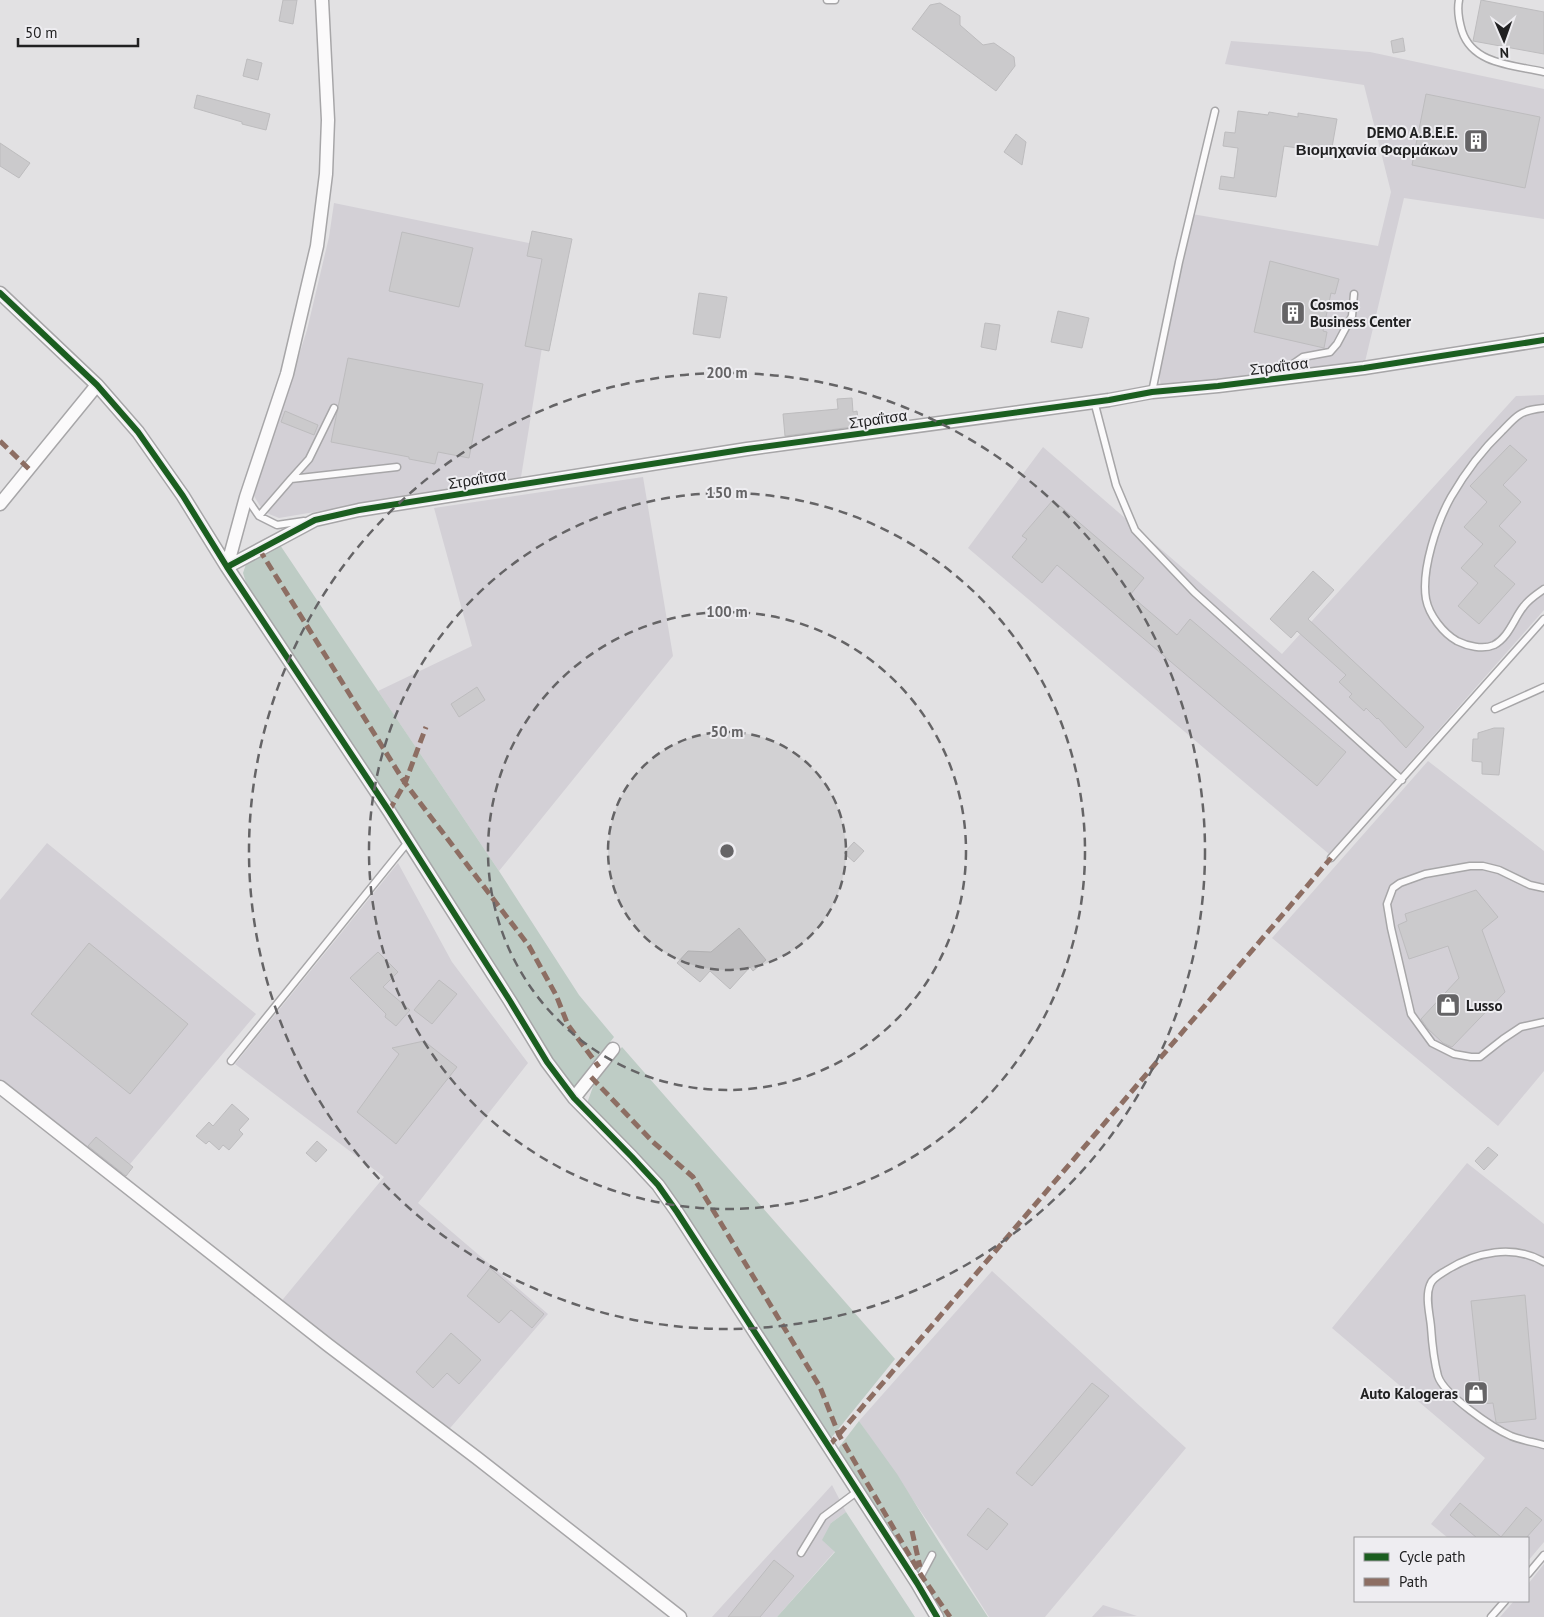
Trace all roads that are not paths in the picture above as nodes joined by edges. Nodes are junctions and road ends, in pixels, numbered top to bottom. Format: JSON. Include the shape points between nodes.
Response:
{"nodes":[{"id":1,"x":322,"y":0,"type":"edge"},
{"id":2,"x":827,"y":0,"type":"edge"},
{"id":3,"x":834,"y":0,"type":"edge"},
{"id":4,"x":1459,"y":0,"type":"edge"},
{"id":5,"x":1544,"y":72,"type":"edge"},
{"id":6,"x":1215,"y":110,"type":"dead end"},
{"id":7,"x":0,"y":293,"type":"edge"},
{"id":8,"x":1354,"y":294,"type":"dead end"},
{"id":9,"x":1544,"y":340,"type":"edge"},
{"id":10,"x":1293,"y":376,"type":"junction"},
{"id":11,"x":97,"y":385,"type":"junction"},
{"id":12,"x":1152,"y":392,"type":"junction"},
{"id":13,"x":1094,"y":401,"type":"junction"},
{"id":14,"x":334,"y":408,"type":"dead end"},
{"id":15,"x":1544,"y":408,"type":"edge"},
{"id":16,"x":397,"y":467,"type":"dead end"},
{"id":17,"x":291,"y":479,"type":"junction"},
{"id":18,"x":246,"y":497,"type":"junction"},
{"id":19,"x":0,"y":504,"type":"edge"},
{"id":20,"x":259,"y":516,"type":"junction"},
{"id":21,"x":315,"y":520,"type":"junction"},
{"id":22,"x":227,"y":566,"type":"junction"},
{"id":23,"x":1544,"y":589,"type":"edge"},
{"id":24,"x":1544,"y":619,"type":"edge"},
{"id":25,"x":1544,"y":687,"type":"edge"},
{"id":26,"x":1495,"y":709,"type":"dead end"},
{"id":27,"x":1402,"y":780,"type":"junction"},
{"id":28,"x":408,"y":842,"type":"junction"},
{"id":29,"x":1332,"y":858,"type":"dead end"},
{"id":30,"x":1544,"y":888,"type":"edge"},
{"id":31,"x":1544,"y":1022,"type":"edge"},
{"id":32,"x":613,"y":1049,"type":"dead end"},
{"id":33,"x":231,"y":1061,"type":"dead end"},
{"id":34,"x":0,"y":1088,"type":"edge"},
{"id":35,"x":574,"y":1098,"type":"junction"},
{"id":36,"x":1544,"y":1262,"type":"edge"},
{"id":37,"x":1544,"y":1445,"type":"edge"},
{"id":38,"x":858,"y":1491,"type":"junction"},
{"id":39,"x":801,"y":1553,"type":"dead end"},
{"id":40,"x":932,"y":1555,"type":"dead end"},
{"id":41,"x":1544,"y":1555,"type":"edge"},
{"id":42,"x":1529,"y":1573,"type":"edge"},
{"id":43,"x":917,"y":1583,"type":"junction"},
{"id":44,"x":1504,"y":1602,"type":"edge"},
{"id":45,"x":680,"y":1617,"type":"edge"},
{"id":46,"x":937,"y":1617,"type":"edge"},
{"id":47,"x":1491,"y":1617,"type":"edge"}],
"edges":[{"from":1,"to":18,"type":"street","via":[[328,120],[326,174],[317,246],[287,374]]},
{"from":2,"to":3,"type":"lane"},
{"from":4,"to":5,"type":"lane","via":[[1460,24],[1471,48],[1489,60]]},
{"from":6,"to":12,"type":"lane"},
{"from":7,"to":11,"type":"street"},
{"from":8,"to":10,"type":"lane","via":[[1352,316],[1337,344],[1330,352],[1303,357],[1293,364]]},
{"from":9,"to":10,"type":"street","name":"Στραΐτσα"},
{"from":10,"to":12,"type":"street","name":"Στραΐτσα"},
{"from":11,"to":19,"type":"street"},
{"from":11,"to":22,"type":"street","via":[[138,432]]},
{"from":12,"to":13,"type":"street","name":"Στραΐτσα"},
{"from":13,"to":21,"type":"street","name":"Στραΐτσα","via":[[747,449],[359,510]]},
{"from":13,"to":27,"type":"lane","via":[[1116,484],[1135,530],[1194,592]]},
{"from":14,"to":17,"type":"lane","via":[[309,459]]},
{"from":15,"to":23,"type":"lane","via":[[1518,415],[1490,442],[1465,475],[1438,522],[1425,586],[1426,600],[1448,635],[1464,645],[1481,647],[1501,639],[1524,605]]},
{"from":16,"to":17,"type":"lane"},
{"from":17,"to":20,"type":"lane"},
{"from":18,"to":20,"type":"lane"},
{"from":18,"to":22,"type":"street"},
{"from":20,"to":21,"type":"lane","via":[[276,525]]},
{"from":21,"to":22,"type":"street","name":"Στραΐτσα"},
{"from":22,"to":28,"type":"street"},
{"from":24,"to":27,"type":"lane"},
{"from":25,"to":26,"type":"lane"},
{"from":27,"to":29,"type":"lane"},
{"from":28,"to":33,"type":"lane"},
{"from":28,"to":35,"type":"street","via":[[547,1062]]},
{"from":30,"to":31,"type":"lane","via":[[1499,870],[1470,866],[1425,874],[1400,883],[1393,888],[1387,904],[1411,1014],[1432,1043],[1454,1054],[1480,1057],[1522,1027]]},
{"from":32,"to":35,"type":"street"},
{"from":34,"to":45,"type":"street"},
{"from":35,"to":38,"type":"street","via":[[658,1185]]},
{"from":36,"to":37,"type":"lane","via":[[1521,1253],[1486,1253],[1435,1278],[1428,1295],[1439,1378],[1454,1396],[1491,1426],[1511,1436]]},
{"from":38,"to":39,"type":"lane","via":[[823,1517]]},
{"from":38,"to":43,"type":"street"},
{"from":40,"to":43,"type":"lane"},
{"from":41,"to":42,"type":"lane"},
{"from":43,"to":46,"type":"street"},
{"from":44,"to":47,"type":"lane"}]}
